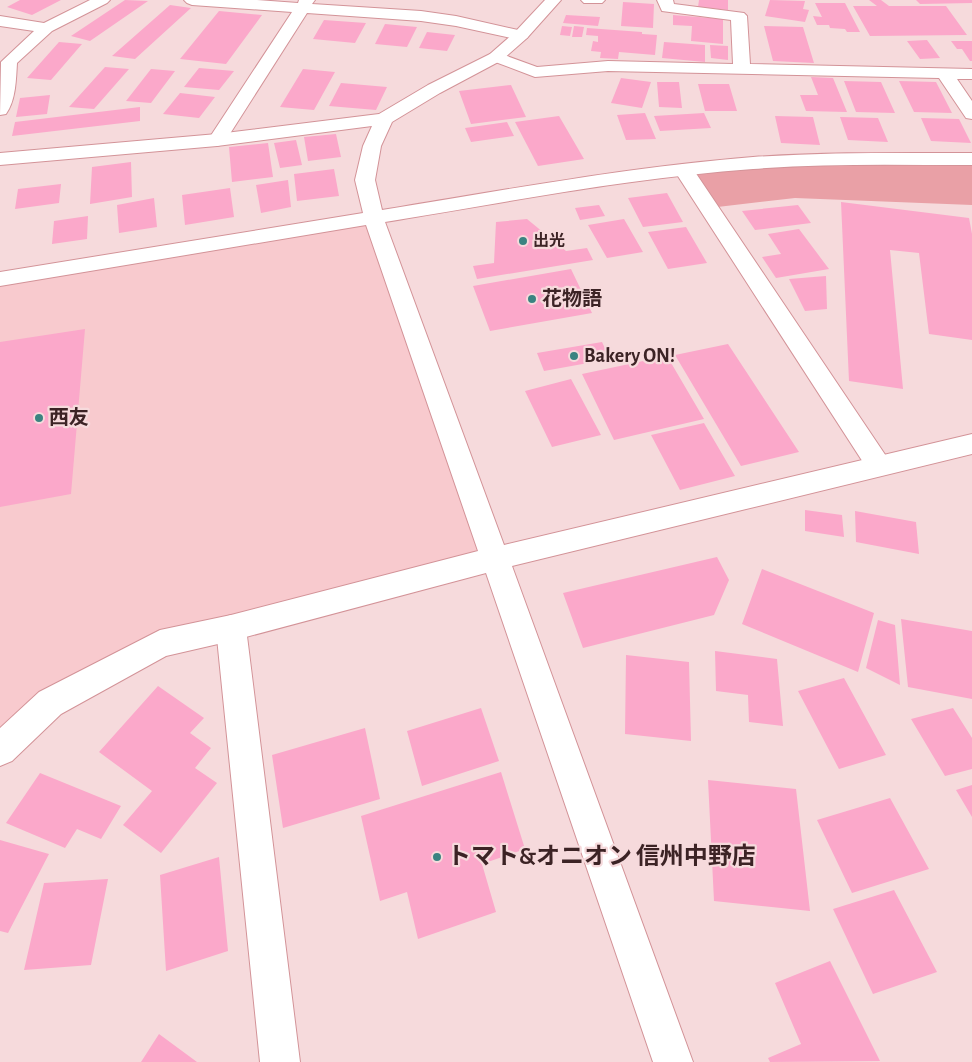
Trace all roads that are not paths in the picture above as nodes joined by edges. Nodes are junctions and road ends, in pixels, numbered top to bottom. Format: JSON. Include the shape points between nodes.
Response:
{"nodes":[{"id":1,"x":102,"y":0,"type":"edge"},
{"id":2,"x":192,"y":0,"type":"edge"},
{"id":3,"x":554,"y":0,"type":"edge"},
{"id":4,"x":589,"y":0,"type":"edge"},
{"id":5,"x":597,"y":0,"type":"edge"},
{"id":6,"x":665,"y":0,"type":"edge"},
{"id":7,"x":304,"y":4,"type":"edge"},
{"id":8,"x":0,"y":20,"type":"edge"},
{"id":9,"x":46,"y":28,"type":"junction"},
{"id":10,"x":521,"y":35,"type":"junction"},
{"id":11,"x":496,"y":57,"type":"junction"},
{"id":12,"x":742,"y":69,"type":"junction"},
{"id":13,"x":945,"y":74,"type":"junction"},
{"id":14,"x":972,"y":74,"type":"edge"},
{"id":15,"x":0,"y":110,"type":"edge"},
{"id":16,"x":972,"y":114,"type":"edge"},
{"id":17,"x":384,"y":119,"type":"junction"},
{"id":18,"x":217,"y":140,"type":"junction"},
{"id":19,"x":0,"y":159,"type":"edge"},
{"id":20,"x":972,"y":159,"type":"edge"},
{"id":21,"x":684,"y":170,"type":"junction"},
{"id":22,"x":374,"y":218,"type":"junction"},
{"id":23,"x":0,"y":279,"type":"edge"},
{"id":24,"x":972,"y":444,"type":"edge"},
{"id":25,"x":879,"y":466,"type":"junction"},
{"id":26,"x":493,"y":559,"type":"junction"},
{"id":27,"x":232,"y":628,"type":"junction"},
{"id":28,"x":0,"y":750,"type":"edge"},
{"id":29,"x":280,"y":1062,"type":"edge"},
{"id":30,"x":673,"y":1062,"type":"edge"}],
"edges":[{"from":1,"to":9,"type":"street"},
{"from":2,"to":7,"type":"street"},
{"from":3,"to":10,"type":"street"},
{"from":4,"to":5,"type":"street"},
{"from":6,"to":12,"type":"street","via":[[667,8],[739,16]]},
{"from":7,"to":10,"type":"street","via":[[456,21]]},
{"from":7,"to":18,"type":"street"},
{"from":8,"to":9,"type":"street"},
{"from":9,"to":15,"type":"street","via":[[9,62]]},
{"from":10,"to":11,"type":"street"},
{"from":11,"to":12,"type":"street","via":[[535,72],[608,66]]},
{"from":11,"to":17,"type":"street"},
{"from":12,"to":13,"type":"street"},
{"from":13,"to":14,"type":"street"},
{"from":13,"to":16,"type":"street"},
{"from":17,"to":18,"type":"street"},
{"from":17,"to":22,"type":"street","via":[[372,146],[365,180]]},
{"from":18,"to":19,"type":"street"},
{"from":20,"to":21,"type":"street","via":[[831,159]]},
{"from":21,"to":22,"type":"street","via":[[602,180]]},
{"from":21,"to":25,"type":"street"},
{"from":22,"to":23,"type":"street"},
{"from":22,"to":26,"type":"street"},
{"from":24,"to":25,"type":"street"},
{"from":25,"to":26,"type":"street"},
{"from":26,"to":27,"type":"street"},
{"from":26,"to":30,"type":"street"},
{"from":27,"to":28,"type":"street","via":[[160,644],[50,703]]},
{"from":27,"to":29,"type":"street"}]}
